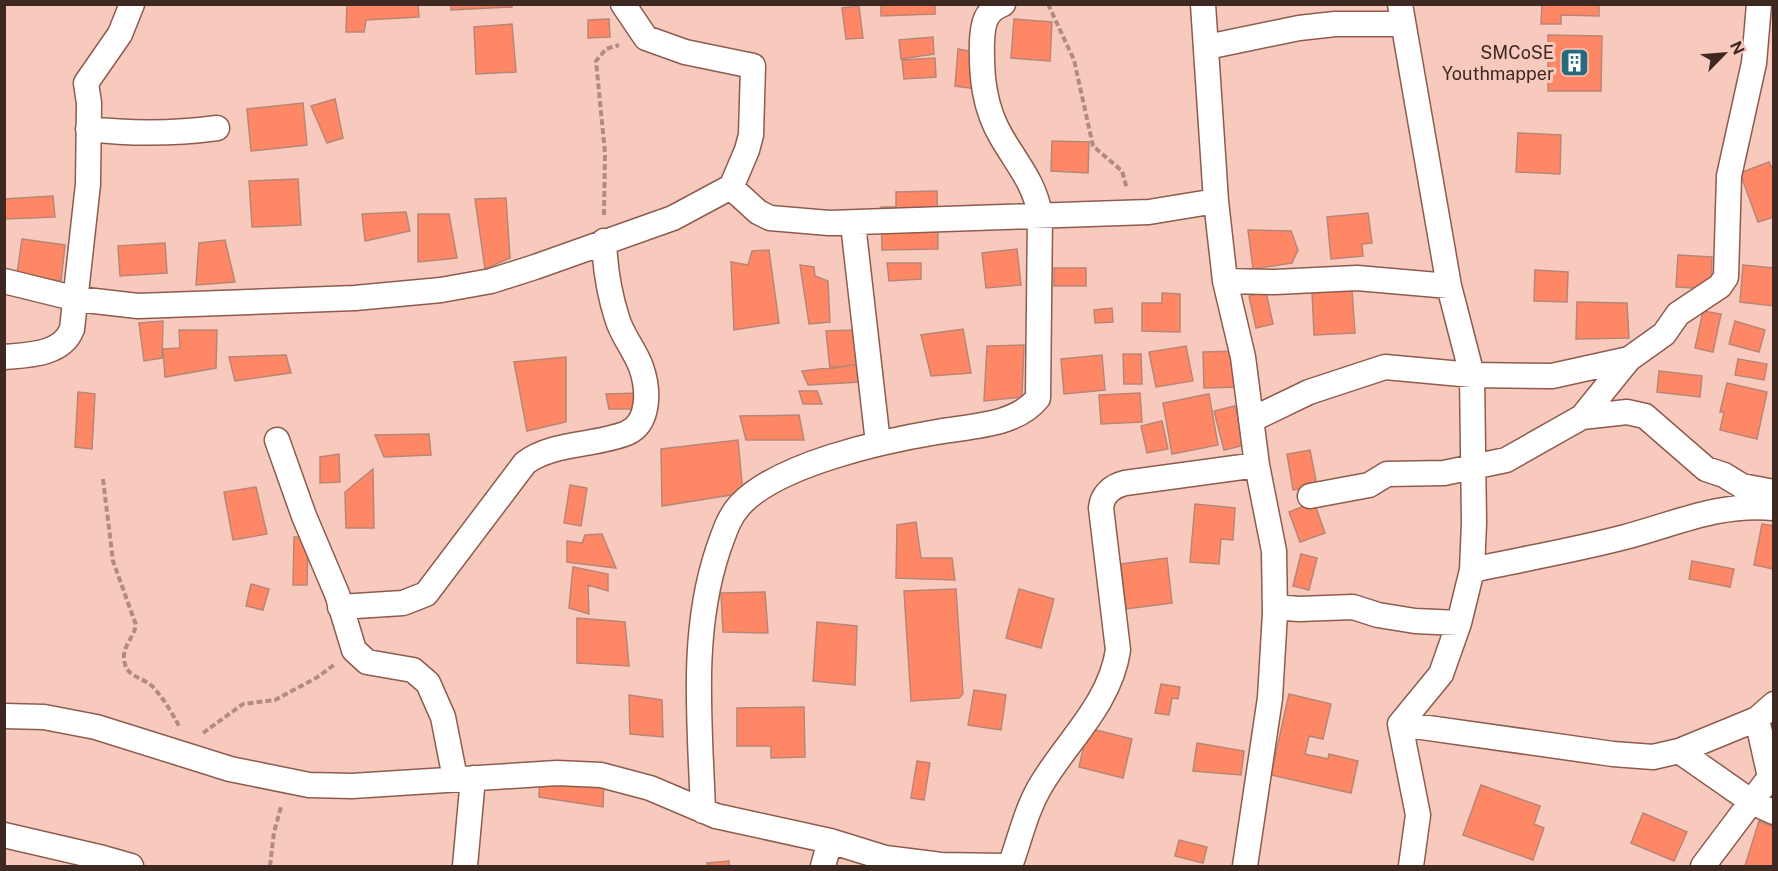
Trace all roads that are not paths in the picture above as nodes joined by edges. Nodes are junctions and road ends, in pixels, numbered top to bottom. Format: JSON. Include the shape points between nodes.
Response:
{"nodes":[{"id":1,"x":132,"y":4,"type":"edge"},
{"id":2,"x":623,"y":4,"type":"edge"},
{"id":3,"x":1003,"y":4,"type":"edge"},
{"id":4,"x":1203,"y":4,"type":"edge"},
{"id":5,"x":1759,"y":4,"type":"edge"},
{"id":6,"x":1401,"y":14,"type":"edge"},
{"id":7,"x":1207,"y":47,"type":"junction"},
{"id":8,"x":217,"y":128,"type":"dead end"},
{"id":9,"x":88,"y":129,"type":"junction"},
{"id":10,"x":730,"y":190,"type":"junction"},
{"id":11,"x":1216,"y":201,"type":"junction"},
{"id":12,"x":1040,"y":215,"type":"junction"},
{"id":13,"x":853,"y":224,"type":"junction"},
{"id":14,"x":604,"y":241,"type":"junction"},
{"id":15,"x":4,"y":281,"type":"edge"},
{"id":16,"x":1225,"y":282,"type":"junction"},
{"id":17,"x":1449,"y":285,"type":"junction"},
{"id":18,"x":77,"y":299,"type":"junction"},
{"id":19,"x":4,"y":357,"type":"edge"},
{"id":20,"x":1629,"y":359,"type":"junction"},
{"id":21,"x":1472,"y":375,"type":"junction"},
{"id":22,"x":1582,"y":417,"type":"junction"},
{"id":23,"x":1251,"y":420,"type":"junction"},
{"id":24,"x":277,"y":440,"type":"dead end"},
{"id":25,"x":878,"y":443,"type":"junction"},
{"id":26,"x":1257,"y":465,"type":"junction"},
{"id":27,"x":1473,"y":465,"type":"junction"},
{"id":28,"x":1773,"y":492,"type":"edge"},
{"id":29,"x":1310,"y":496,"type":"dead end"},
{"id":30,"x":1773,"y":508,"type":"edge"},
{"id":31,"x":1472,"y":570,"type":"junction"},
{"id":32,"x":340,"y":607,"type":"junction"},
{"id":33,"x":1275,"y":607,"type":"junction"},
{"id":34,"x":1459,"y":623,"type":"junction"},
{"id":35,"x":1765,"y":712,"type":"edge"},
{"id":36,"x":4,"y":716,"type":"edge"},
{"id":37,"x":1400,"y":723,"type":"junction"},
{"id":38,"x":1679,"y":751,"type":"junction"},
{"id":39,"x":464,"y":778,"type":"junction"},
{"id":40,"x":1763,"y":807,"type":"edge"},
{"id":41,"x":703,"y":811,"type":"junction"},
{"id":42,"x":4,"y":835,"type":"edge"},
{"id":43,"x":830,"y":840,"type":"junction"},
{"id":44,"x":926,"y":865,"type":"edge"},
{"id":45,"x":131,"y":867,"type":"edge"},
{"id":46,"x":465,"y":867,"type":"edge"},
{"id":47,"x":823,"y":867,"type":"edge"},
{"id":48,"x":1003,"y":867,"type":"edge"},
{"id":49,"x":1010,"y":867,"type":"edge"},
{"id":50,"x":1245,"y":867,"type":"edge"},
{"id":51,"x":1412,"y":867,"type":"edge"},
{"id":52,"x":1703,"y":867,"type":"edge"}],
"edges":[{"from":1,"to":9,"type":"street","via":[[120,34],[86,83]]},
{"from":2,"to":10,"type":"street","via":[[646,38],[685,52],[753,66],[750,135]]},
{"from":3,"to":12,"type":"street","via":[[984,19],[981,60],[985,99],[1003,140],[1029,179]]},
{"from":4,"to":7,"type":"street"},
{"from":5,"to":20,"type":"street","via":[[1754,63],[1730,176],[1726,277],[1720,286],[1678,314],[1664,334]]},
{"from":6,"to":7,"type":"street"},
{"from":6,"to":17,"type":"street"},
{"from":7,"to":11,"type":"street"},
{"from":8,"to":9,"type":"street","via":[[179,134]]},
{"from":9,"to":18,"type":"street","via":[[87,206],[79,250]]},
{"from":10,"to":13,"type":"street","via":[[770,218]]},
{"from":10,"to":14,"type":"street","via":[[717,193],[673,218]]},
{"from":11,"to":12,"type":"street","via":[[1132,212]]},
{"from":11,"to":16,"type":"street"},
{"from":12,"to":13,"type":"street"},
{"from":12,"to":25,"type":"street","via":[[1038,398],[1005,420]]},
{"from":13,"to":25,"type":"street"},
{"from":14,"to":18,"type":"street","via":[[491,281],[430,291],[355,298],[138,306]]},
{"from":14,"to":32,"type":"street","via":[[607,280],[617,320],[642,368],[645,408],[638,427],[546,453],[525,463],[426,594],[403,603]]},
{"from":15,"to":18,"type":"street"},
{"from":16,"to":17,"type":"street","via":[[1357,278]]},
{"from":16,"to":23,"type":"street","via":[[1244,357]]},
{"from":17,"to":21,"type":"street"},
{"from":18,"to":19,"type":"street","via":[[68,338],[38,354]]},
{"from":20,"to":21,"type":"street","via":[[1552,376]]},
{"from":20,"to":22,"type":"street"},
{"from":21,"to":23,"type":"street","via":[[1385,367],[1309,392]]},
{"from":21,"to":27,"type":"street"},
{"from":22,"to":27,"type":"street","via":[[1506,460]]},
{"from":22,"to":28,"type":"street","via":[[1627,412],[1645,416],[1706,469],[1742,486]]},
{"from":23,"to":26,"type":"street"},
{"from":24,"to":32,"type":"street"},
{"from":25,"to":41,"type":"street","via":[[798,470],[763,487],[740,506],[727,525],[711,569],[700,628]]},
{"from":26,"to":33,"type":"street","via":[[1274,551]]},
{"from":26,"to":49,"type":"street","via":[[1119,484],[1104,497],[1101,508],[1117,660],[1091,715],[1048,772],[1033,800]]},
{"from":27,"to":29,"type":"street","via":[[1444,473],[1387,474],[1369,485]]},
{"from":27,"to":31,"type":"street"},
{"from":30,"to":31,"type":"street","via":[[1703,512],[1624,537]]},
{"from":31,"to":34,"type":"street"},
{"from":32,"to":39,"type":"street","via":[[354,650],[367,662],[413,670],[428,683]]},
{"from":33,"to":34,"type":"street","via":[[1353,607],[1415,621]]},
{"from":33,"to":50,"type":"street","via":[[1270,698]]},
{"from":34,"to":37,"type":"street","via":[[1442,674]]},
{"from":35,"to":38,"type":"street"},
{"from":35,"to":40,"type":"street","via":[[1770,777]]},
{"from":36,"to":39,"type":"street","via":[[44,717],[96,727],[193,751],[288,783],[330,787]]},
{"from":37,"to":38,"type":"street","via":[[1642,758]]},
{"from":37,"to":51,"type":"street","via":[[1418,815]]},
{"from":38,"to":40,"type":"street"},
{"from":39,"to":41,"type":"street","via":[[602,775],[650,788]]},
{"from":39,"to":46,"type":"street"},
{"from":40,"to":52,"type":"street"},
{"from":41,"to":43,"type":"street"},
{"from":42,"to":45,"type":"street"},
{"from":43,"to":44,"type":"street","via":[[885,858]]},
{"from":43,"to":47,"type":"street"},
{"from":44,"to":48,"type":"street"}]}
